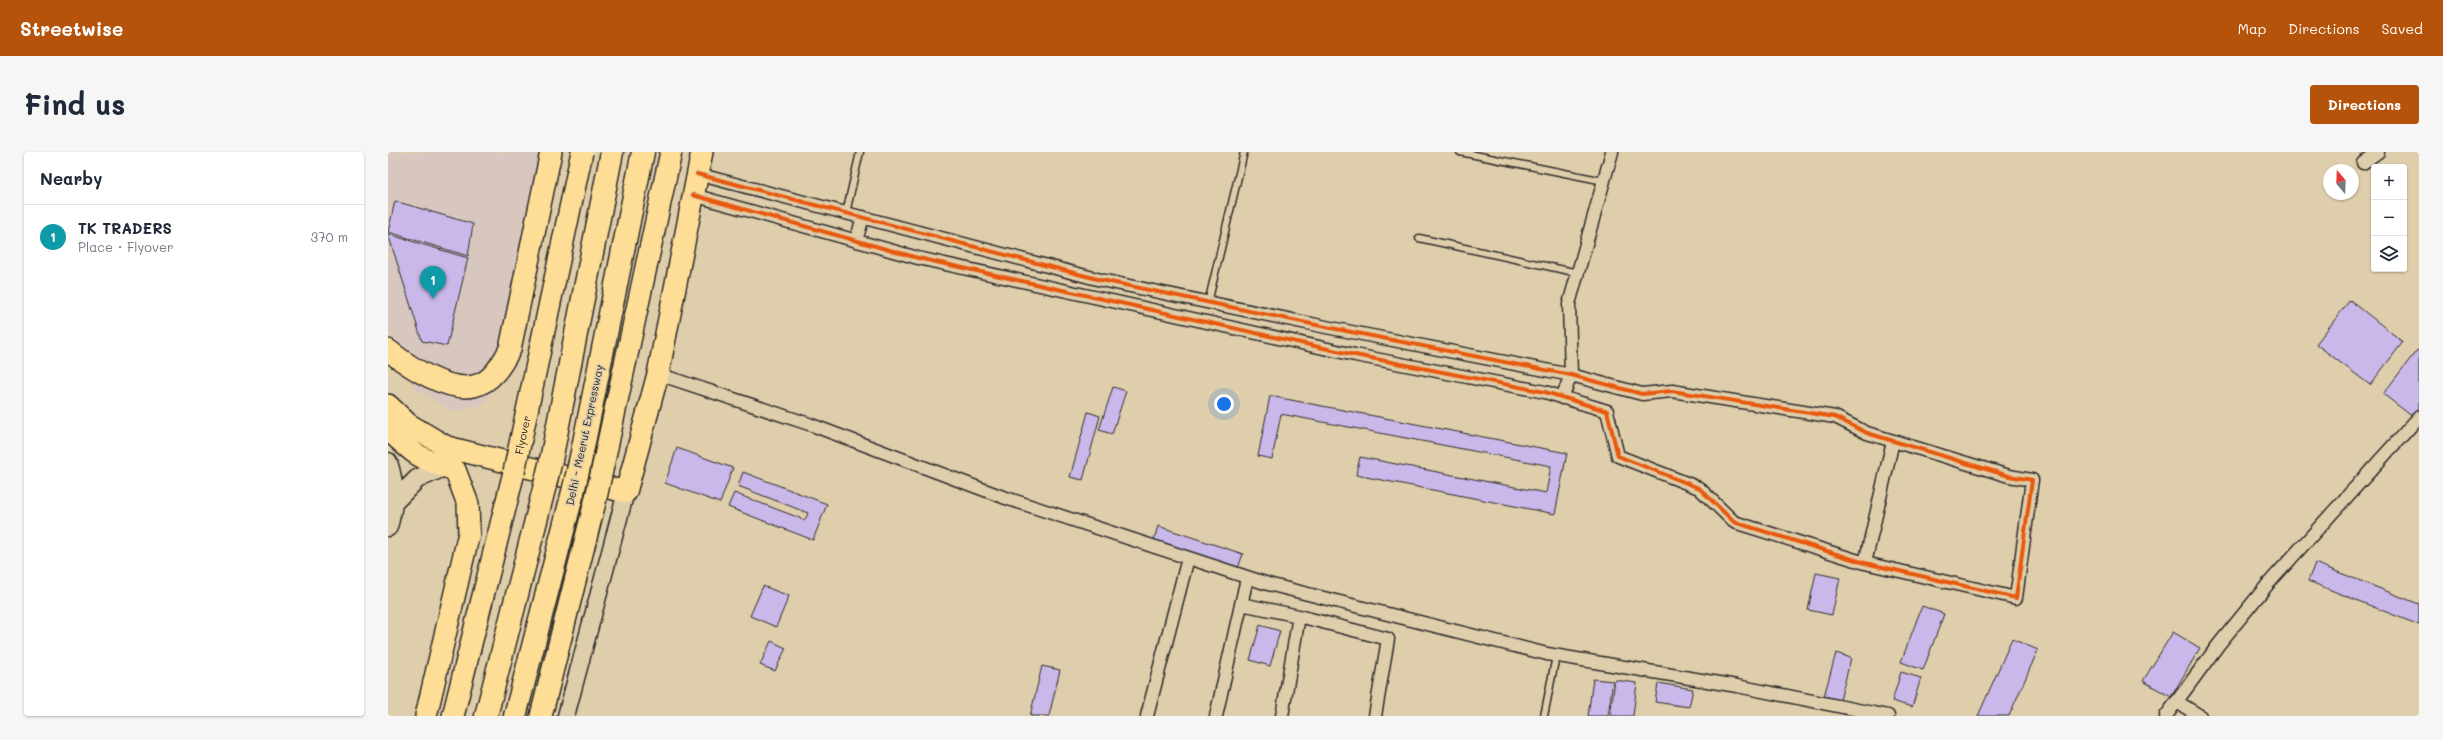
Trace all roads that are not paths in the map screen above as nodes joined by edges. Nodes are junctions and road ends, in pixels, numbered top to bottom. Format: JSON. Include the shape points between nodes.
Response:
{"nodes":[{"id":1,"x":551,"y":152,"type":"edge"},
{"id":2,"x":582,"y":152,"type":"edge"},
{"id":3,"x":612,"y":152,"type":"edge"},
{"id":4,"x":643,"y":152,"type":"edge"},
{"id":5,"x":671,"y":152,"type":"edge"},
{"id":6,"x":702,"y":152,"type":"edge"},
{"id":7,"x":860,"y":152,"type":"edge"},
{"id":8,"x":1244,"y":152,"type":"edge"},
{"id":9,"x":1460,"y":152,"type":"edge"},
{"id":10,"x":1612,"y":152,"type":"edge"},
{"id":11,"x":2378,"y":152,"type":"edge"},
{"id":12,"x":2363,"y":163,"type":"dead end"},
{"id":13,"x":697,"y":174,"type":"junction"},
{"id":14,"x":1604,"y":181,"type":"junction"},
{"id":15,"x":693,"y":195,"type":"junction"},
{"id":16,"x":846,"y":213,"type":"junction"},
{"id":17,"x":863,"y":217,"type":"junction"},
{"id":18,"x":1420,"y":238,"type":"dead end"},
{"id":19,"x":856,"y":241,"type":"junction"},
{"id":20,"x":1578,"y":273,"type":"junction"},
{"id":21,"x":1208,"y":302,"type":"junction"},
{"id":22,"x":388,"y":350,"type":"edge"},
{"id":23,"x":658,"y":374,"type":"junction"},
{"id":24,"x":1571,"y":375,"type":"junction"},
{"id":25,"x":1562,"y":398,"type":"junction"},
{"id":26,"x":388,"y":405,"type":"edge"},
{"id":27,"x":2419,"y":417,"type":"edge"},
{"id":28,"x":388,"y":430,"type":"edge"},
{"id":29,"x":1893,"y":440,"type":"junction"},
{"id":30,"x":388,"y":462,"type":"edge"},
{"id":31,"x":450,"y":469,"type":"junction"},
{"id":32,"x":626,"y":492,"type":"junction"},
{"id":33,"x":395,"y":501,"type":"junction"},
{"id":34,"x":388,"y":528,"type":"edge"},
{"id":35,"x":1188,"y":558,"type":"junction"},
{"id":36,"x":1865,"y":563,"type":"junction"},
{"id":37,"x":1248,"y":578,"type":"junction"},
{"id":38,"x":1242,"y":604,"type":"junction"},
{"id":39,"x":1299,"y":616,"type":"junction"},
{"id":40,"x":1556,"y":656,"type":"junction"},
{"id":41,"x":2177,"y":702,"type":"junction"},
{"id":42,"x":426,"y":716,"type":"edge"},
{"id":43,"x":452,"y":716,"type":"edge"},
{"id":44,"x":486,"y":716,"type":"edge"},
{"id":45,"x":515,"y":716,"type":"edge"},
{"id":46,"x":541,"y":716,"type":"edge"},
{"id":47,"x":566,"y":716,"type":"edge"},
{"id":48,"x":1148,"y":716,"type":"edge"},
{"id":49,"x":1216,"y":716,"type":"edge"},
{"id":50,"x":1282,"y":716,"type":"edge"},
{"id":51,"x":1375,"y":716,"type":"edge"},
{"id":52,"x":1544,"y":716,"type":"edge"},
{"id":53,"x":1888,"y":716,"type":"edge"},
{"id":54,"x":2166,"y":716,"type":"edge"},
{"id":55,"x":2200,"y":716,"type":"edge"}],
"edges":[{"from":1,"to":22,"type":"highway","via":[[510,350],[501,367],[474,386],[446,384],[410,367]]},
{"from":2,"to":43,"type":"highway","name":"Flyover","bridge":true,"via":[[514,472]]},
{"from":3,"to":44,"type":"highway","bridge":true,"via":[[551,460]]},
{"from":4,"to":45,"type":"highway","name":"Delhi - Meerut Expressway","bridge":true,"via":[[580,462]]},
{"from":5,"to":46,"type":"highway","bridge":true,"via":[[603,468]]},
{"from":6,"to":13,"type":"highway"},
{"from":7,"to":16,"type":"lane"},
{"from":8,"to":21,"type":"lane"},
{"from":9,"to":14,"type":"lane"},
{"from":10,"to":14,"type":"street"},
{"from":11,"to":12,"type":"street"},
{"from":13,"to":15,"type":"highway"},
{"from":13,"to":16,"type":"street"},
{"from":14,"to":20,"type":"street"},
{"from":15,"to":19,"type":"street"},
{"from":15,"to":23,"type":"highway"},
{"from":16,"to":17,"type":"street"},
{"from":17,"to":19,"type":"street"},
{"from":17,"to":21,"type":"street","via":[[1101,280]]},
{"from":18,"to":20,"type":"lane"},
{"from":19,"to":25,"type":"street","via":[[918,258],[1355,355],[1545,392]]},
{"from":20,"to":24,"type":"street","via":[[1569,304]]},
{"from":21,"to":24,"type":"street"},
{"from":23,"to":32,"type":"highway"},
{"from":23,"to":35,"type":"street","via":[[809,424],[1003,497]]},
{"from":24,"to":25,"type":"street"},
{"from":24,"to":29,"type":"street","via":[[1642,394],[1672,391],[1835,417],[1867,433]]},
{"from":25,"to":36,"type":"street","via":[[1606,411],[1618,456],[1699,488],[1734,522]]},
{"from":26,"to":32,"type":"highway","via":[[408,424],[447,447]]},
{"from":27,"to":41,"type":"street","via":[[2268,584],[2219,644]]},
{"from":28,"to":31,"type":"highway","via":[[426,462]]},
{"from":29,"to":36,"type":"street"},
{"from":29,"to":36,"type":"street","via":[[2009,476],[2032,480],[2016,598]]},
{"from":30,"to":33,"type":"main road","via":[[393,476]]},
{"from":31,"to":33,"type":"main road","via":[[417,479]]},
{"from":31,"to":42,"type":"highway","via":[[468,504],[469,533]]},
{"from":32,"to":47,"type":"street"},
{"from":33,"to":34,"type":"main road"},
{"from":35,"to":37,"type":"street"},
{"from":35,"to":48,"type":"street"},
{"from":37,"to":38,"type":"street"},
{"from":37,"to":40,"type":"street"},
{"from":38,"to":39,"type":"street"},
{"from":38,"to":49,"type":"street"},
{"from":39,"to":50,"type":"street"},
{"from":39,"to":51,"type":"street","via":[[1388,639]]},
{"from":40,"to":52,"type":"lane"},
{"from":40,"to":53,"type":"street"},
{"from":41,"to":54,"type":"street"},
{"from":41,"to":55,"type":"street"}]}
